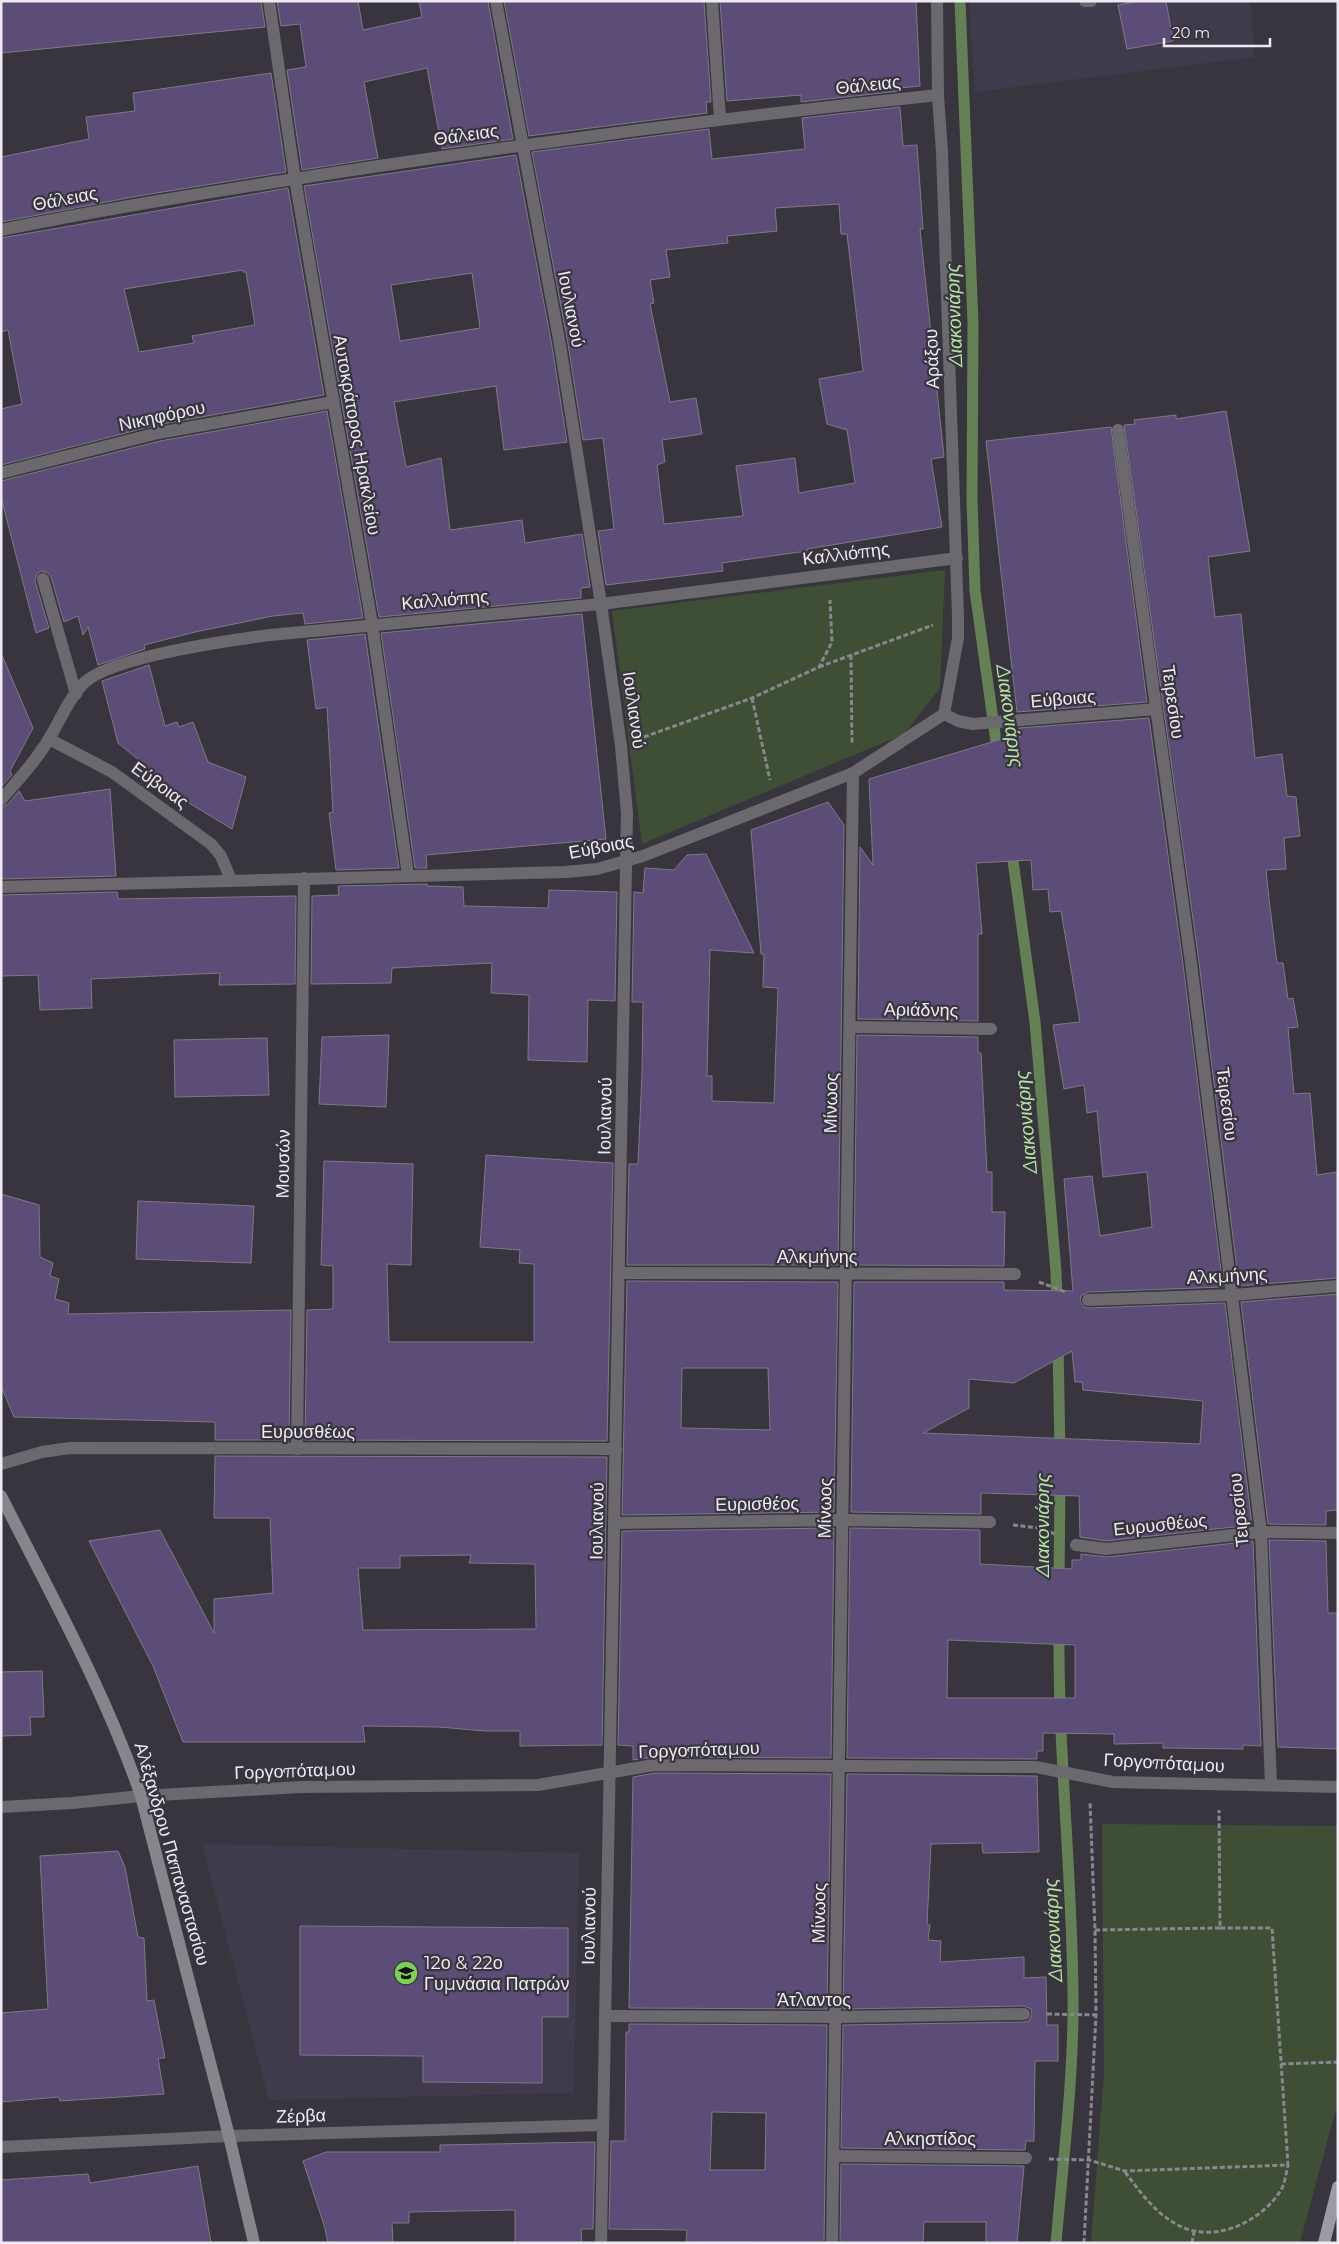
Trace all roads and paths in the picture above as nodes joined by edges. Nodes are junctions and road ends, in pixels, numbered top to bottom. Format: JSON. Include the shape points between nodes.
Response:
{"nodes":[{"id":1,"x":269,"y":1,"type":"edge"},
{"id":2,"x":496,"y":1,"type":"edge"},
{"id":3,"x":712,"y":1,"type":"edge"},
{"id":4,"x":937,"y":1,"type":"edge"},
{"id":5,"x":1084,"y":1,"type":"edge"},
{"id":6,"x":1090,"y":1,"type":"edge"},
{"id":7,"x":938,"y":94,"type":"junction"},
{"id":8,"x":720,"y":118,"type":"junction"},
{"id":9,"x":521,"y":145,"type":"junction"},
{"id":10,"x":295,"y":178,"type":"junction"},
{"id":11,"x":1,"y":230,"type":"edge"},
{"id":12,"x":333,"y":402,"type":"junction"},
{"id":13,"x":1118,"y":430,"type":"dead end"},
{"id":14,"x":1,"y":473,"type":"edge"},
{"id":15,"x":957,"y":558,"type":"junction"},
{"id":16,"x":829,"y":574,"type":"junction"},
{"id":17,"x":43,"y":579,"type":"dead end"},
{"id":18,"x":601,"y":604,"type":"junction"},
{"id":19,"x":958,"y":616,"type":"junction"},
{"id":20,"x":372,"y":624,"type":"junction"},
{"id":21,"x":851,"y":656,"type":"junction"},
{"id":22,"x":818,"y":667,"type":"junction"},
{"id":23,"x":76,"y":694,"type":"junction"},
{"id":24,"x":752,"y":698,"type":"junction"},
{"id":25,"x":1156,"y":709,"type":"junction"},
{"id":26,"x":944,"y":714,"type":"junction"},
{"id":27,"x":50,"y":739,"type":"junction"},
{"id":28,"x":621,"y":746,"type":"junction"},
{"id":29,"x":853,"y":773,"type":"junction"},
{"id":30,"x":1,"y":800,"type":"edge"},
{"id":31,"x":776,"y":804,"type":"junction"},
{"id":32,"x":627,"y":862,"type":"junction"},
{"id":33,"x":408,"y":875,"type":"junction"},
{"id":34,"x":304,"y":878,"type":"junction"},
{"id":35,"x":231,"y":880,"type":"junction"},
{"id":36,"x":1,"y":887,"type":"edge"},
{"id":37,"x":850,"y":1027,"type":"junction"},
{"id":38,"x":991,"y":1029,"type":"dead end"},
{"id":39,"x":619,"y":1273,"type":"junction"},
{"id":40,"x":1015,"y":1274,"type":"joint"},
{"id":41,"x":846,"y":1275,"type":"junction"},
{"id":42,"x":1338,"y":1286,"type":"edge"},
{"id":43,"x":1233,"y":1294,"type":"junction"},
{"id":44,"x":1088,"y":1300,"type":"joint"},
{"id":45,"x":297,"y":1449,"type":"junction"},
{"id":46,"x":616,"y":1449,"type":"junction"},
{"id":47,"x":1,"y":1464,"type":"edge"},
{"id":48,"x":1,"y":1496,"type":"edge"},
{"id":49,"x":842,"y":1520,"type":"junction"},
{"id":50,"x":990,"y":1522,"type":"joint"},
{"id":51,"x":615,"y":1523,"type":"junction"},
{"id":52,"x":1260,"y":1532,"type":"junction"},
{"id":53,"x":1338,"y":1533,"type":"edge"},
{"id":54,"x":1076,"y":1545,"type":"joint"},
{"id":55,"x":839,"y":1765,"type":"junction"},
{"id":56,"x":609,"y":1773,"type":"junction"},
{"id":57,"x":1084,"y":1776,"type":"junction"},
{"id":58,"x":1218,"y":1784,"type":"junction"},
{"id":59,"x":1271,"y":1785,"type":"junction"},
{"id":60,"x":1338,"y":1787,"type":"edge"},
{"id":61,"x":141,"y":1796,"type":"junction"},
{"id":62,"x":1,"y":1807,"type":"edge"},
{"id":63,"x":1220,"y":1928,"type":"junction"},
{"id":64,"x":1095,"y":1930,"type":"junction"},
{"id":65,"x":1024,"y":2014,"type":"joint"},
{"id":66,"x":1096,"y":2015,"type":"junction"},
{"id":67,"x":605,"y":2016,"type":"junction"},
{"id":68,"x":835,"y":2018,"type":"junction"},
{"id":69,"x":1338,"y":2062,"type":"edge"},
{"id":70,"x":1281,"y":2064,"type":"junction"},
{"id":71,"x":602,"y":2125,"type":"junction"},
{"id":72,"x":229,"y":2136,"type":"junction"},
{"id":73,"x":1,"y":2147,"type":"edge"},
{"id":74,"x":834,"y":2156,"type":"junction"},
{"id":75,"x":1026,"y":2158,"type":"joint"},
{"id":76,"x":1089,"y":2160,"type":"junction"},
{"id":77,"x":1288,"y":2164,"type":"junction"},
{"id":78,"x":1125,"y":2171,"type":"junction"},
{"id":79,"x":1338,"y":2187,"type":"edge"},
{"id":80,"x":1194,"y":2232,"type":"junction"},
{"id":81,"x":254,"y":2243,"type":"edge"},
{"id":82,"x":601,"y":2243,"type":"edge"},
{"id":83,"x":832,"y":2243,"type":"edge"},
{"id":84,"x":1084,"y":2243,"type":"edge"},
{"id":85,"x":1192,"y":2243,"type":"edge"},
{"id":86,"x":1324,"y":2243,"type":"edge"}],
"edges":[{"from":1,"to":10,"type":"street","name":"Αυτοκράτορος Ηρακλείου"},
{"from":2,"to":9,"type":"street","name":"Ιουλιανού"},
{"from":3,"to":8,"type":"street"},
{"from":4,"to":7,"type":"street","name":"Αράξου"},
{"from":5,"to":6,"type":"street"},
{"from":7,"to":8,"type":"street","name":"Θάλειας"},
{"from":7,"to":15,"type":"street","name":"Αράξου"},
{"from":8,"to":9,"type":"street","name":"Θάλειας"},
{"from":9,"to":10,"type":"street","name":"Θάλειας"},
{"from":9,"to":18,"type":"street","name":"Ιουλιανού","via":[[560,345]]},
{"from":10,"to":11,"type":"street","name":"Θάλειας","via":[[122,206]]},
{"from":10,"to":12,"type":"street","name":"Αυτοκράτορος Ηρακλείου"},
{"from":12,"to":14,"type":"street","name":"Νικηφόρου","via":[[158,433]]},
{"from":12,"to":20,"type":"street","name":"Αυτοκράτορος Ηρακλείου"},
{"from":13,"to":25,"type":"street","name":"Τειρεσίου"},
{"from":15,"to":16,"type":"street","name":"Καλλιόπης"},
{"from":15,"to":19,"type":"street","name":"Αράξου"},
{"from":16,"to":18,"type":"street","name":"Καλλιόπης"},
{"from":16,"to":22,"type":"path","via":[[832,642]]},
{"from":17,"to":23,"type":"street"},
{"from":18,"to":20,"type":"street","name":"Καλλιόπης"},
{"from":18,"to":28,"type":"street","name":"Ιουλιανού"},
{"from":19,"to":21,"type":"path"},
{"from":19,"to":26,"type":"street","name":"Αράξου","via":[[958,638]]},
{"from":20,"to":23,"type":"street","name":"Καλλιόπης","via":[[236,640],[142,659],[96,675],[85,682]]},
{"from":20,"to":33,"type":"street","name":"Αυτοκράτορος Ηρακλείου"},
{"from":21,"to":22,"type":"path"},
{"from":21,"to":29,"type":"path"},
{"from":22,"to":24,"type":"path"},
{"from":23,"to":27,"type":"street","name":"Καλλιόπης"},
{"from":24,"to":28,"type":"path"},
{"from":24,"to":31,"type":"path"},
{"from":25,"to":26,"type":"street","name":"Εύβοιας","via":[[973,724]]},
{"from":25,"to":43,"type":"street","name":"Τειρεσίου"},
{"from":26,"to":29,"type":"street","name":"Εύβοιας"},
{"from":27,"to":30,"type":"street","name":"Καλλιόπης"},
{"from":27,"to":35,"type":"street","name":"Εύβοιας","via":[[112,772],[211,844],[221,856]]},
{"from":28,"to":32,"type":"street","name":"Ιουλιανού","via":[[627,813]]},
{"from":29,"to":31,"type":"street","name":"Εύβοιας"},
{"from":29,"to":37,"type":"street","name":"Μίνωος"},
{"from":31,"to":32,"type":"street","name":"Εύβοιας"},
{"from":32,"to":33,"type":"street","name":"Εύβοιας","via":[[566,872]]},
{"from":32,"to":39,"type":"street","name":"Ιουλιανού"},
{"from":33,"to":34,"type":"street","name":"Εύβοιας"},
{"from":34,"to":35,"type":"street","name":"Εύβοιας"},
{"from":34,"to":45,"type":"street","name":"Μουσών"},
{"from":35,"to":36,"type":"street","name":"Εύβοιας"},
{"from":37,"to":38,"type":"street","name":"Αριάδνης"},
{"from":37,"to":41,"type":"street","name":"Μίνωος"},
{"from":39,"to":41,"type":"street","name":"Αλκμήνης"},
{"from":39,"to":46,"type":"street","name":"Ιουλιανού"},
{"from":40,"to":41,"type":"street","name":"Αλκμήνης"},
{"from":40,"to":44,"type":"path"},
{"from":41,"to":49,"type":"street","name":"Μίνωος"},
{"from":42,"to":43,"type":"street","name":"Αλκμήνης"},
{"from":43,"to":44,"type":"street","name":"Αλκμήνης"},
{"from":43,"to":52,"type":"street","name":"Τειρεσίου"},
{"from":45,"to":46,"type":"street","name":"Ευρυσθέως"},
{"from":45,"to":47,"type":"street","name":"Ευρυσθέως","via":[[56,1449]]},
{"from":46,"to":51,"type":"street","name":"Ιουλιανού"},
{"from":48,"to":61,"type":"main road","name":"Αλέξανδρου Παπαναστασίου","via":[[98,1687],[122,1741]]},
{"from":49,"to":50,"type":"street","name":"Ευρισθέος"},
{"from":49,"to":51,"type":"street","name":"Ευρισθέος"},
{"from":49,"to":55,"type":"street","name":"Μίνωος"},
{"from":50,"to":54,"type":"path","via":[[1039,1528]]},
{"from":51,"to":56,"type":"street","name":"Ιουλιανού"},
{"from":52,"to":53,"type":"street","name":"Ευρυσθέως"},
{"from":52,"to":54,"type":"street","name":"Ευρυσθέως","via":[[1106,1549]]},
{"from":52,"to":59,"type":"street","name":"Τειρεσίου"},
{"from":55,"to":56,"type":"street","name":"Γοργοπόταμου","via":[[654,1765]]},
{"from":55,"to":57,"type":"street","name":"Γοργοπόταμου","via":[[1036,1767]]},
{"from":55,"to":68,"type":"street","name":"Μίνωος"},
{"from":56,"to":61,"type":"street","name":"Γοργοπόταμου","via":[[538,1785],[301,1787]]},
{"from":56,"to":67,"type":"street","name":"Ιουλιανού"},
{"from":57,"to":58,"type":"street","name":"Γοργοπόταμου","via":[[1113,1782]]},
{"from":57,"to":64,"type":"path"},
{"from":58,"to":59,"type":"street","name":"Γοργοπόταμου"},
{"from":58,"to":63,"type":"path"},
{"from":59,"to":60,"type":"street","name":"Γοργοπόταμου"},
{"from":61,"to":62,"type":"street","name":"Γοργοπόταμου"},
{"from":61,"to":72,"type":"main road","name":"Αλέξανδρου Παπαναστασίου"},
{"from":63,"to":64,"type":"path"},
{"from":63,"to":70,"type":"path","via":[[1272,1928]]},
{"from":64,"to":66,"type":"path"},
{"from":65,"to":66,"type":"path"},
{"from":65,"to":68,"type":"street","name":"Άτλαντος"},
{"from":66,"to":76,"type":"path"},
{"from":67,"to":68,"type":"street","name":"Άτλαντος"},
{"from":67,"to":71,"type":"street","name":"Ιουλιανού"},
{"from":68,"to":74,"type":"street","name":"Μίνωος"},
{"from":69,"to":70,"type":"path"},
{"from":70,"to":77,"type":"path"},
{"from":71,"to":72,"type":"street","name":"Ζέρβα"},
{"from":71,"to":82,"type":"street","name":"Ιουλιανού"},
{"from":72,"to":73,"type":"street","name":"Ζέρβα"},
{"from":72,"to":81,"type":"main road","name":"Αλέξανδρου Παπαναστασίου"},
{"from":74,"to":75,"type":"street","name":"Αλκηστίδος"},
{"from":74,"to":83,"type":"street","name":"Μίνωος"},
{"from":75,"to":76,"type":"path"},
{"from":76,"to":78,"type":"path"},
{"from":76,"to":84,"type":"path"},
{"from":77,"to":78,"type":"path"},
{"from":77,"to":80,"type":"path","via":[[1283,2188],[1270,2206],[1257,2216],[1226,2229]]},
{"from":78,"to":80,"type":"path","via":[[1162,2216]]},
{"from":79,"to":86,"type":"main road"},
{"from":80,"to":85,"type":"path"}]}
